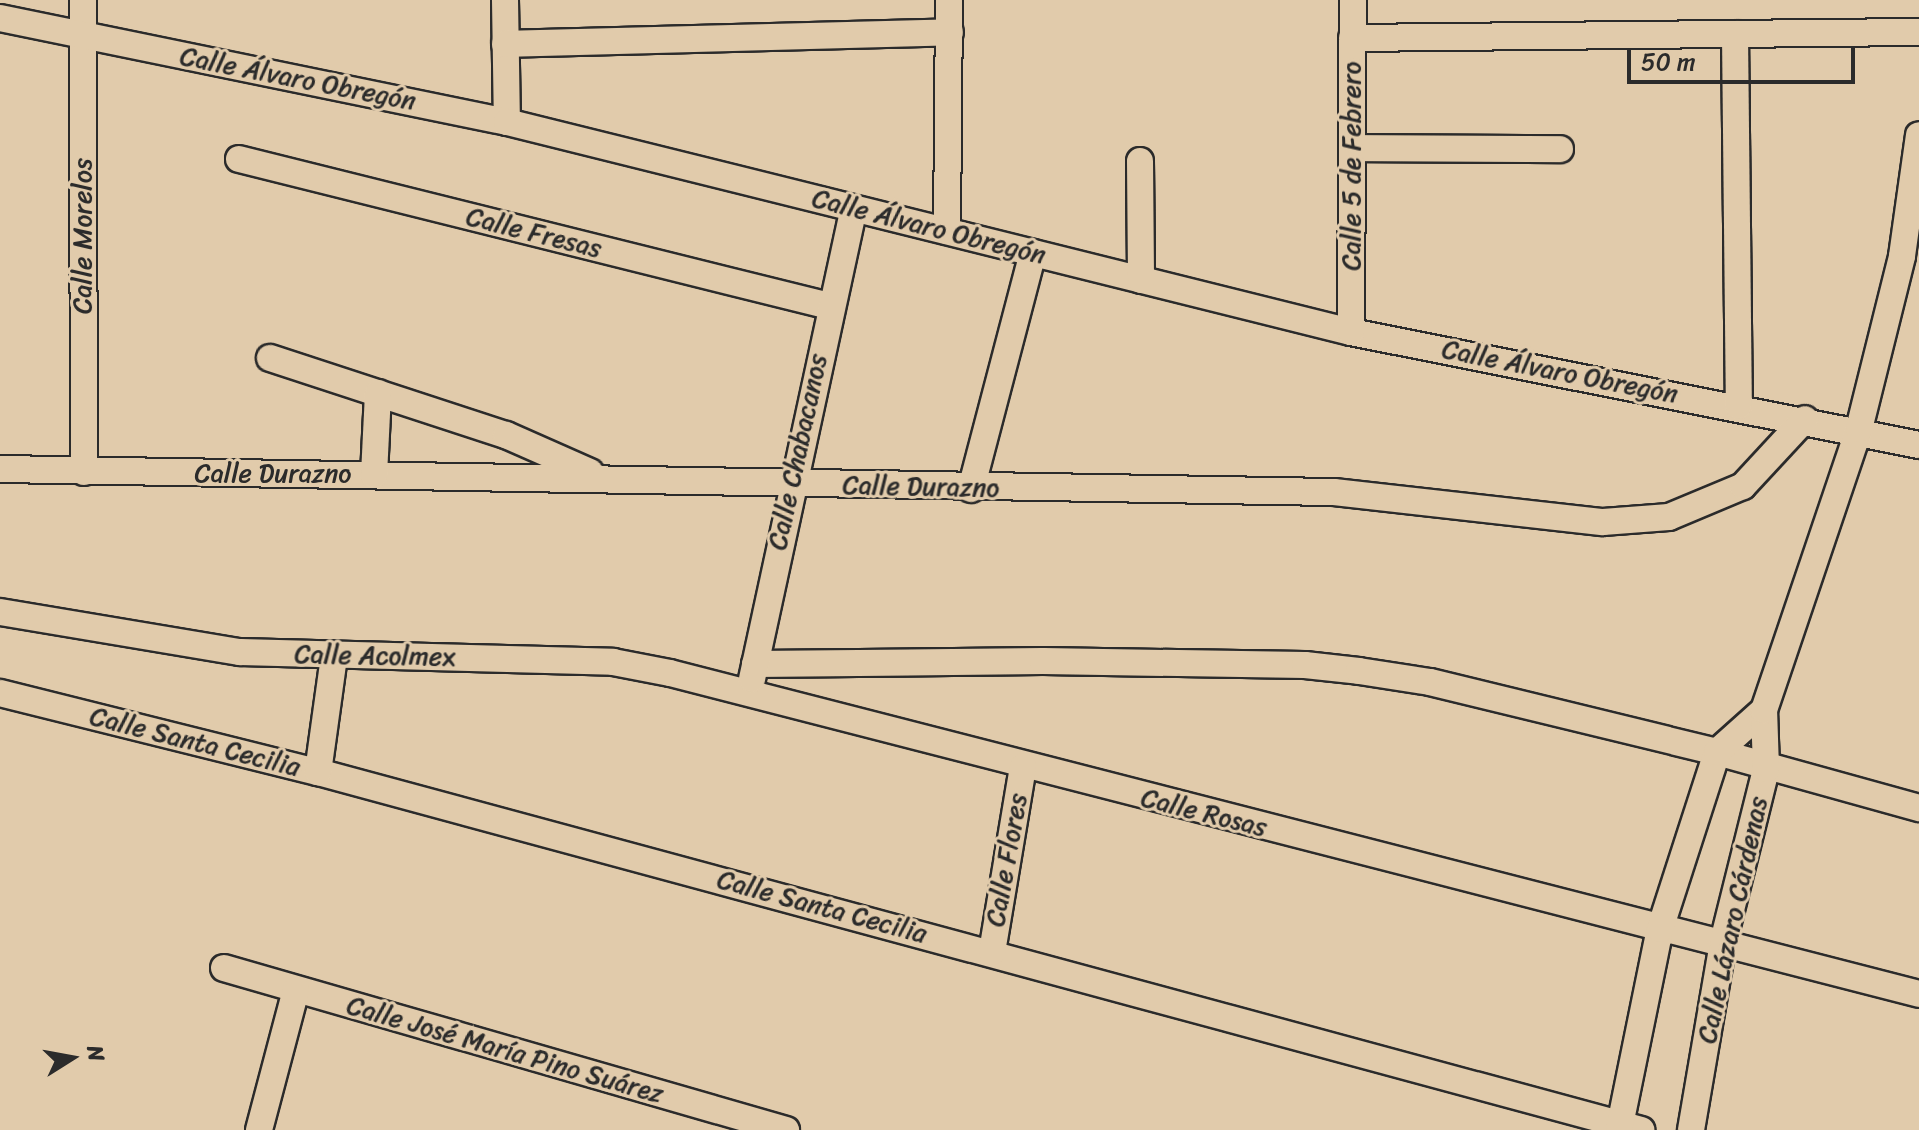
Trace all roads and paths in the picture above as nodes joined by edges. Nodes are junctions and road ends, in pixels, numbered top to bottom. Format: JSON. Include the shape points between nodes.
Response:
{"nodes":[{"id":1,"x":83,"y":0,"type":"edge"},
{"id":2,"x":505,"y":0,"type":"edge"},
{"id":3,"x":949,"y":0,"type":"edge"},
{"id":4,"x":1353,"y":0,"type":"edge"},
{"id":5,"x":0,"y":18,"type":"edge"},
{"id":6,"x":950,"y":32,"type":"junction"},
{"id":7,"x":1919,"y":32,"type":"edge"},
{"id":8,"x":1735,"y":34,"type":"junction"},
{"id":9,"x":83,"y":36,"type":"junction"},
{"id":10,"x":1352,"y":38,"type":"junction"},
{"id":11,"x":505,"y":44,"type":"junction"},
{"id":12,"x":507,"y":122,"type":"junction"},
{"id":13,"x":1919,"y":135,"type":"edge"},
{"id":14,"x":1352,"y":148,"type":"junction"},
{"id":15,"x":1560,"y":149,"type":"dead end"},
{"id":16,"x":239,"y":159,"type":"dead end"},
{"id":17,"x":1140,"y":161,"type":"dead end"},
{"id":18,"x":854,"y":209,"type":"junction"},
{"id":19,"x":947,"y":231,"type":"junction"},
{"id":20,"x":1033,"y":253,"type":"junction"},
{"id":21,"x":1910,"y":256,"type":"edge"},
{"id":22,"x":1141,"y":280,"type":"junction"},
{"id":23,"x":829,"y":306,"type":"junction"},
{"id":24,"x":1351,"y":332,"type":"junction"},
{"id":25,"x":270,"y":358,"type":"dead end"},
{"id":26,"x":378,"y":393,"type":"junction"},
{"id":27,"x":1739,"y":406,"type":"junction"},
{"id":28,"x":1805,"y":419,"type":"junction"},
{"id":29,"x":1859,"y":429,"type":"junction"},
{"id":30,"x":1919,"y":445,"type":"edge"},
{"id":31,"x":0,"y":469,"type":"edge"},
{"id":32,"x":84,"y":472,"type":"junction"},
{"id":33,"x":374,"y":475,"type":"junction"},
{"id":34,"x":601,"y":477,"type":"junction"},
{"id":35,"x":790,"y":484,"type":"junction"},
{"id":36,"x":971,"y":489,"type":"junction"},
{"id":37,"x":0,"y":612,"type":"edge"},
{"id":38,"x":334,"y":656,"type":"junction"},
{"id":39,"x":755,"y":664,"type":"junction"},
{"id":40,"x":0,"y":693,"type":"edge"},
{"id":41,"x":748,"y":697,"type":"junction"},
{"id":42,"x":1764,"y":710,"type":"junction"},
{"id":43,"x":1717,"y":752,"type":"junction"},
{"id":44,"x":1023,"y":767,"type":"junction"},
{"id":45,"x":1766,"y":769,"type":"junction"},
{"id":46,"x":318,"y":772,"type":"junction"},
{"id":47,"x":1919,"y":808,"type":"edge"},
{"id":48,"x":1660,"y":929,"type":"junction"},
{"id":49,"x":1723,"y":942,"type":"junction"},
{"id":50,"x":992,"y":952,"type":"junction"},
{"id":51,"x":224,"y":968,"type":"dead end"},
{"id":52,"x":296,"y":990,"type":"junction"},
{"id":53,"x":1919,"y":994,"type":"edge"},
{"id":54,"x":1627,"y":1128,"type":"edge"},
{"id":55,"x":259,"y":1130,"type":"edge"},
{"id":56,"x":786,"y":1130,"type":"edge"},
{"id":57,"x":1691,"y":1130,"type":"edge"}],
"edges":[{"from":1,"to":9,"type":"street","name":"Calle Morelos"},
{"from":2,"to":11,"type":"street"},
{"from":3,"to":6,"type":"street"},
{"from":4,"to":10,"type":"street","name":"Calle 5 de Febrero"},
{"from":5,"to":9,"type":"street","name":"Calle Álvaro Obregón"},
{"from":6,"to":11,"type":"street"},
{"from":6,"to":19,"type":"street"},
{"from":7,"to":8,"type":"street"},
{"from":8,"to":10,"type":"street"},
{"from":8,"to":27,"type":"street"},
{"from":9,"to":12,"type":"street","name":"Calle Álvaro Obregón"},
{"from":9,"to":32,"type":"street","name":"Calle Morelos"},
{"from":10,"to":14,"type":"street","name":"Calle 5 de Febrero"},
{"from":11,"to":12,"type":"street"},
{"from":12,"to":18,"type":"street","name":"Calle Álvaro Obregón"},
{"from":13,"to":21,"type":"street","name":"Calle Lázaro Cárdenas"},
{"from":14,"to":15,"type":"street"},
{"from":14,"to":24,"type":"street","name":"Calle 5 de Febrero"},
{"from":16,"to":23,"type":"street","name":"Calle Fresas"},
{"from":17,"to":22,"type":"street"},
{"from":18,"to":19,"type":"street","name":"Calle Álvaro Obregón"},
{"from":18,"to":23,"type":"street","name":"Calle Chabacanos"},
{"from":19,"to":20,"type":"street","name":"Calle Álvaro Obregón"},
{"from":20,"to":22,"type":"street","name":"Calle Álvaro Obregón"},
{"from":20,"to":36,"type":"street"},
{"from":21,"to":29,"type":"street","name":"Calle Lázaro Cárdenas"},
{"from":22,"to":24,"type":"street","name":"Calle Álvaro Obregón"},
{"from":23,"to":35,"type":"street","name":"Calle Chabacanos"},
{"from":24,"to":27,"type":"street","name":"Calle Álvaro Obregón"},
{"from":25,"to":26,"type":"street"},
{"from":26,"to":33,"type":"street"},
{"from":26,"to":34,"type":"street","via":[[506,435]]},
{"from":27,"to":28,"type":"street","name":"Calle Álvaro Obregón"},
{"from":28,"to":29,"type":"street","name":"Calle Álvaro Obregón"},
{"from":28,"to":36,"type":"street","name":"Calle Durazno","via":[[1743,486],[1669,517],[1603,522],[1334,492]]},
{"from":29,"to":30,"type":"street","name":"Calle Álvaro Obregón"},
{"from":29,"to":42,"type":"street","name":"Calle Lázaro Cárdenas"},
{"from":31,"to":32,"type":"street","name":"Calle Durazno"},
{"from":32,"to":33,"type":"street","name":"Calle Durazno"},
{"from":33,"to":34,"type":"street","name":"Calle Durazno"},
{"from":34,"to":35,"type":"street","name":"Calle Durazno"},
{"from":35,"to":36,"type":"street","name":"Calle Durazno"},
{"from":35,"to":39,"type":"street","name":"Calle Chabacanos"},
{"from":37,"to":38,"type":"street","name":"Calle Acolmex","via":[[240,652]]},
{"from":38,"to":41,"type":"street","name":"Calle Acolmex","via":[[613,662]]},
{"from":38,"to":46,"type":"street"},
{"from":39,"to":41,"type":"street","name":"Calle Chabacanos"},
{"from":39,"to":43,"type":"street","via":[[1305,665],[1430,682]]},
{"from":40,"to":46,"type":"street","name":"Calle Santa Cecilia"},
{"from":41,"to":44,"type":"street","name":"Calle Rosas"},
{"from":42,"to":43,"type":"street","name":"Calle Lázaro Cárdenas"},
{"from":42,"to":45,"type":"street","name":"Calle Lázaro Cárdenas"},
{"from":43,"to":45,"type":"street"},
{"from":43,"to":48,"type":"street","name":"Calle Lázaro Cárdenas"},
{"from":44,"to":48,"type":"street","name":"Calle Rosas"},
{"from":44,"to":50,"type":"street","name":"Calle Flores"},
{"from":45,"to":47,"type":"street"},
{"from":45,"to":49,"type":"street","name":"Calle Lázaro Cárdenas"},
{"from":46,"to":50,"type":"street","name":"Calle Santa Cecilia"},
{"from":48,"to":49,"type":"street"},
{"from":48,"to":54,"type":"street","name":"Calle Lázaro Cárdenas"},
{"from":49,"to":53,"type":"street"},
{"from":49,"to":57,"type":"street","name":"Calle Lázaro Cárdenas"},
{"from":50,"to":54,"type":"street","name":"Calle Santa Cecilia"},
{"from":51,"to":52,"type":"street","name":"Calle José María Pino Suárez"},
{"from":52,"to":55,"type":"street"},
{"from":52,"to":56,"type":"street","name":"Calle José María Pino Suárez"}]}
